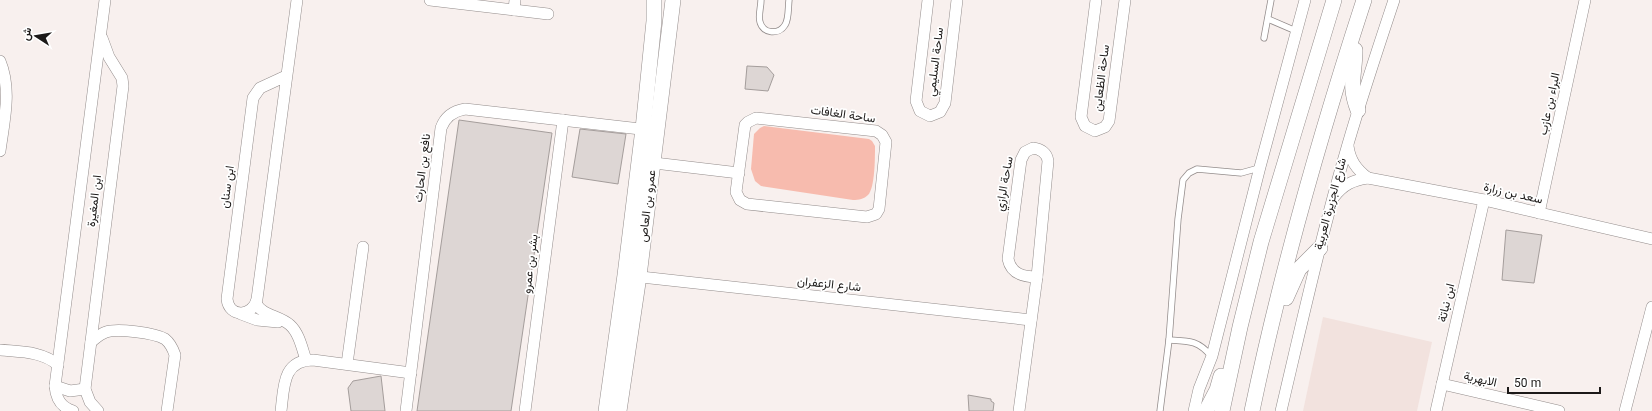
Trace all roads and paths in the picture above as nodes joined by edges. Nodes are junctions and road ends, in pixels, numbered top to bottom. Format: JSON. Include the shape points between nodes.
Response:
{"nodes":[{"id":1,"x":105,"y":0,"type":"edge"},
{"id":2,"x":297,"y":0,"type":"edge"},
{"id":3,"x":430,"y":0,"type":"edge"},
{"id":4,"x":654,"y":0,"type":"edge"},
{"id":5,"x":673,"y":0,"type":"edge"},
{"id":6,"x":761,"y":0,"type":"edge"},
{"id":7,"x":789,"y":0,"type":"edge"},
{"id":8,"x":928,"y":0,"type":"edge"},
{"id":9,"x":957,"y":0,"type":"edge"},
{"id":10,"x":1096,"y":0,"type":"edge"},
{"id":11,"x":1125,"y":0,"type":"edge"},
{"id":12,"x":1271,"y":0,"type":"edge"},
{"id":13,"x":1305,"y":0,"type":"edge"},
{"id":14,"x":1334,"y":0,"type":"edge"},
{"id":15,"x":1364,"y":0,"type":"edge"},
{"id":16,"x":1394,"y":0,"type":"edge"},
{"id":17,"x":1585,"y":0,"type":"edge"},
{"id":18,"x":515,"y":5,"type":"edge"},
{"id":19,"x":548,"y":14,"type":"dead end"},
{"id":20,"x":1268,"y":19,"type":"junction"},
{"id":21,"x":1296,"y":31,"type":"junction"},
{"id":22,"x":1354,"y":33,"type":"junction"},
{"id":23,"x":101,"y":34,"type":"junction"},
{"id":24,"x":1264,"y":38,"type":"dead end"},
{"id":25,"x":0,"y":61,"type":"edge"},
{"id":26,"x":114,"y":65,"type":"junction"},
{"id":27,"x":96,"y":68,"type":"junction"},
{"id":28,"x":286,"y":76,"type":"junction"},
{"id":29,"x":1358,"y":110,"type":"junction"},
{"id":30,"x":563,"y":120,"type":"junction"},
{"id":31,"x":649,"y":130,"type":"junction"},
{"id":32,"x":1348,"y":144,"type":"junction"},
{"id":33,"x":0,"y":151,"type":"edge"},
{"id":34,"x":646,"y":162,"type":"junction"},
{"id":35,"x":1260,"y":168,"type":"junction"},
{"id":36,"x":739,"y":173,"type":"junction"},
{"id":37,"x":1368,"y":178,"type":"junction"},
{"id":38,"x":1333,"y":198,"type":"junction"},
{"id":39,"x":1484,"y":200,"type":"junction"},
{"id":40,"x":1540,"y":213,"type":"junction"},
{"id":41,"x":1652,"y":239,"type":"edge"},
{"id":42,"x":363,"y":247,"type":"dead end"},
{"id":43,"x":1320,"y":248,"type":"junction"},
{"id":44,"x":632,"y":276,"type":"junction"},
{"id":45,"x":1037,"y":277,"type":"junction"},
{"id":46,"x":256,"y":303,"type":"junction"},
{"id":47,"x":1652,"y":307,"type":"edge"},
{"id":48,"x":241,"y":314,"type":"junction"},
{"id":49,"x":1031,"y":320,"type":"junction"},
{"id":50,"x":284,"y":321,"type":"junction"},
{"id":51,"x":1271,"y":325,"type":"junction"},
{"id":52,"x":1240,"y":327,"type":"junction"},
{"id":53,"x":1169,"y":340,"type":"junction"},
{"id":54,"x":91,"y":342,"type":"junction"},
{"id":55,"x":60,"y":348,"type":"junction"},
{"id":56,"x":0,"y":350,"type":"edge"},
{"id":57,"x":43,"y":355,"type":"junction"},
{"id":58,"x":1212,"y":356,"type":"junction"},
{"id":59,"x":306,"y":360,"type":"junction"},
{"id":60,"x":347,"y":364,"type":"junction"},
{"id":61,"x":58,"y":365,"type":"junction"},
{"id":62,"x":411,"y":373,"type":"junction"},
{"id":63,"x":1442,"y":384,"type":"junction"},
{"id":64,"x":55,"y":386,"type":"junction"},
{"id":65,"x":85,"y":389,"type":"junction"},
{"id":66,"x":73,"y":411,"type":"edge"},
{"id":67,"x":98,"y":411,"type":"edge"},
{"id":68,"x":167,"y":411,"type":"edge"},
{"id":69,"x":281,"y":411,"type":"edge"},
{"id":70,"x":406,"y":411,"type":"edge"},
{"id":71,"x":525,"y":411,"type":"edge"},
{"id":72,"x":606,"y":411,"type":"edge"},
{"id":73,"x":620,"y":411,"type":"edge"},
{"id":74,"x":1019,"y":411,"type":"edge"},
{"id":75,"x":1160,"y":411,"type":"edge"},
{"id":76,"x":1194,"y":411,"type":"edge"},
{"id":77,"x":1206,"y":411,"type":"edge"},
{"id":78,"x":1222,"y":411,"type":"edge"},
{"id":79,"x":1252,"y":411,"type":"edge"},
{"id":80,"x":1281,"y":411,"type":"edge"},
{"id":81,"x":1436,"y":411,"type":"edge"},
{"id":82,"x":1559,"y":411,"type":"edge"},
{"id":83,"x":1625,"y":411,"type":"edge"}],
"edges":[{"from":1,"to":23,"type":"street","name":"ابن المغيرة"},
{"from":2,"to":28,"type":"street"},
{"from":3,"to":18,"type":"street"},
{"from":4,"to":31,"type":"main road","name":"عمرو بن العاص"},
{"from":5,"to":31,"type":"main road","name":"عمرو بن العاص"},
{"from":6,"to":7,"type":"lane","via":[[760,23],[766,30],[773,32],[785,25]]},
{"from":8,"to":9,"type":"street","name":"ساحة السليمي","via":[[916,100],[920,111],[930,116],[940,112],[945,103]]},
{"from":10,"to":11,"type":"street","name":"ساحة الظعاين","via":[[1082,117],[1085,126],[1095,131],[1105,127],[1109,121]]},
{"from":12,"to":20,"type":"lane"},
{"from":13,"to":21,"type":"street"},
{"from":14,"to":52,"type":"main road","via":[[1261,242]]},
{"from":15,"to":22,"type":"main road"},
{"from":16,"to":29,"type":"street","name":"شارع الجزيرة العربية"},
{"from":17,"to":40,"type":"street","name":"البراء بن عازب"},
{"from":18,"to":19,"type":"street"},
{"from":20,"to":21,"type":"lane"},
{"from":20,"to":24,"type":"lane"},
{"from":21,"to":35,"type":"street"},
{"from":22,"to":29,"type":"main road","via":[[1352,91]]},
{"from":22,"to":51,"type":"main road","via":[[1322,135]]},
{"from":23,"to":26,"type":"street","name":"ابن المغيرة","via":[[108,57]]},
{"from":23,"to":27,"type":"street","name":"ابن المغيرة"},
{"from":25,"to":33,"type":"street","via":[[7,98]]},
{"from":26,"to":27,"type":"street"},
{"from":26,"to":54,"type":"street","name":"ابن المغيرة","via":[[122,78],[122,86]]},
{"from":27,"to":55,"type":"street","name":"ابن المغيرة"},
{"from":28,"to":46,"type":"street"},
{"from":28,"to":48,"type":"street","name":"ابن سنان","via":[[260,88],[253,98],[227,299],[231,309]]},
{"from":29,"to":32,"type":"street","name":"شارع الجزيرة العربية"},
{"from":30,"to":31,"type":"street","name":"نافع بن الحارث"},
{"from":30,"to":62,"type":"street","name":"نافع بن الحارث","via":[[465,109],[446,118],[443,123]]},
{"from":30,"to":71,"type":"street","name":"بشر بن عمرو"},
{"from":31,"to":34,"type":"main road","name":"عمرو بن العاص"},
{"from":32,"to":37,"type":"street","via":[[1353,164]]},
{"from":32,"to":38,"type":"street","name":"شارع الجزيرة العربية"},
{"from":34,"to":36,"type":"street"},
{"from":34,"to":44,"type":"main road","name":"عمرو بن العاص"},
{"from":35,"to":53,"type":"lane","via":[[1241,173],[1197,169],[1189,173],[1184,180],[1178,219]]},
{"from":35,"to":58,"type":"street"},
{"from":36,"to":36,"type":"street","name":"ساحة الغافات","via":[[736,192],[743,202],[872,216],[881,205],[886,142],[876,131],[756,118],[745,125]]},
{"from":37,"to":38,"type":"street","name":"سعد بن زرارة","via":[[1348,184]]},
{"from":37,"to":39,"type":"street","name":"سعد بن زرارة"},
{"from":38,"to":43,"type":"street","name":"شارع الجزيرة العربية"},
{"from":39,"to":40,"type":"street","name":"سعد بن زرارة"},
{"from":39,"to":63,"type":"street","name":"ابن نباتة"},
{"from":40,"to":41,"type":"street","name":"سعد بن زرارة"},
{"from":42,"to":60,"type":"street"},
{"from":43,"to":51,"type":"main road","via":[[1299,269],[1282,308]]},
{"from":43,"to":80,"type":"street","name":"شارع الجزيرة العربية"},
{"from":44,"to":49,"type":"street","name":"شارع الزعفران"},
{"from":44,"to":72,"type":"main road","name":"عمرو بن العاص"},
{"from":44,"to":73,"type":"main road","name":"عمرو بن العاص"},
{"from":45,"to":45,"type":"street","name":"ساحة الرازي","via":[[1048,161],[1042,150],[1033,148],[1025,152],[1021,160],[1008,259],[1016,273],[1026,277]]},
{"from":45,"to":49,"type":"street","name":"ساحة الرازي"},
{"from":46,"to":48,"type":"street","via":[[248,312]]},
{"from":46,"to":50,"type":"street","via":[[263,312]]},
{"from":47,"to":83,"type":"street"},
{"from":48,"to":50,"type":"street","name":"ابن سنان","via":[[257,320]]},
{"from":49,"to":74,"type":"street","name":"ساحة الرازي"},
{"from":50,"to":59,"type":"street","via":[[294,330]]},
{"from":51,"to":79,"type":"main road"},
{"from":52,"to":77,"type":"main road","via":[[1228,350],[1216,390]]},
{"from":52,"to":78,"type":"main road"},
{"from":53,"to":58,"type":"lane","via":[[1193,342]]},
{"from":53,"to":75,"type":"lane"},
{"from":54,"to":65,"type":"street","name":"ابن المغيرة"},
{"from":54,"to":68,"type":"street","via":[[107,331],[118,330],[157,335],[165,340],[175,355]]},
{"from":55,"to":57,"type":"street"},
{"from":55,"to":61,"type":"street","name":"ابن المغيرة"},
{"from":56,"to":57,"type":"street"},
{"from":57,"to":61,"type":"street"},
{"from":58,"to":76,"type":"street","via":[[1199,389]]},
{"from":59,"to":60,"type":"street"},
{"from":59,"to":69,"type":"street","via":[[295,364],[287,374]]},
{"from":60,"to":62,"type":"street"},
{"from":61,"to":64,"type":"street","name":"ابن المغيرة"},
{"from":62,"to":70,"type":"street","name":"نافع بن الحارث"},
{"from":63,"to":81,"type":"street","name":"ابن نباتة"},
{"from":63,"to":82,"type":"street","name":"الابهرية"},
{"from":64,"to":65,"type":"street","via":[[70,391]]},
{"from":64,"to":66,"type":"street","name":"ابن المغيرة","via":[[60,404]]},
{"from":65,"to":67,"type":"street","via":[[90,402]]}]}
